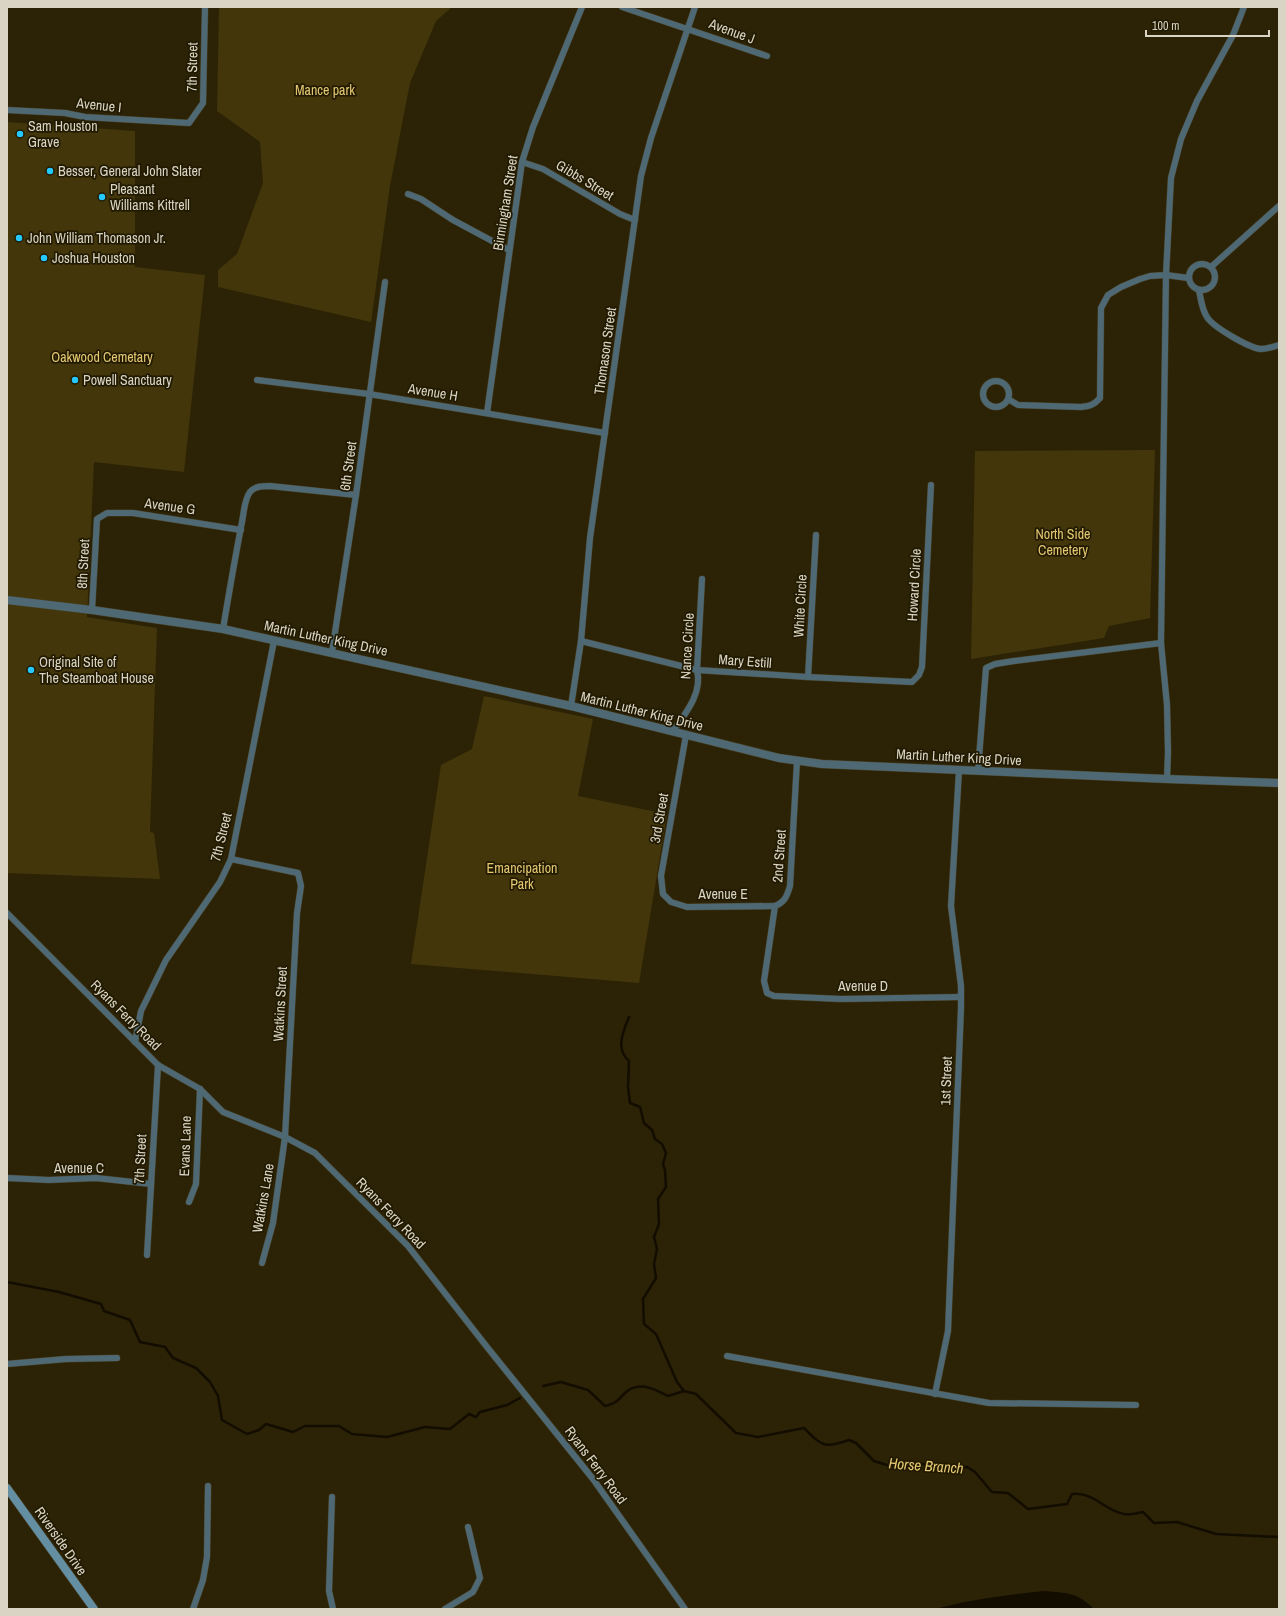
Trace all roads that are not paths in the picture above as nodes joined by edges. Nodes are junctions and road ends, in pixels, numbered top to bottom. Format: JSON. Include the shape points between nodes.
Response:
{"nodes":[{"id":1,"x":205,"y":7,"type":"edge"},
{"id":2,"x":582,"y":7,"type":"edge"},
{"id":3,"x":622,"y":7,"type":"edge"},
{"id":4,"x":695,"y":7,"type":"edge"},
{"id":5,"x":1244,"y":7,"type":"edge"},
{"id":6,"x":687,"y":29,"type":"junction"},
{"id":7,"x":767,"y":56,"type":"dead end"},
{"id":8,"x":7,"y":110,"type":"edge"},
{"id":9,"x":189,"y":123,"type":"joint"},
{"id":10,"x":522,"y":162,"type":"junction"},
{"id":11,"x":408,"y":194,"type":"dead end"},
{"id":12,"x":1279,"y":206,"type":"edge"},
{"id":13,"x":636,"y":220,"type":"junction"},
{"id":14,"x":509,"y":250,"type":"junction"},
{"id":15,"x":1211,"y":267,"type":"junction"},
{"id":16,"x":1166,"y":275,"type":"junction"},
{"id":17,"x":1188,"y":278,"type":"junction"},
{"id":18,"x":385,"y":282,"type":"dead end"},
{"id":19,"x":1199,"y":290,"type":"junction"},
{"id":20,"x":1279,"y":345,"type":"edge"},
{"id":21,"x":257,"y":380,"type":"dead end"},
{"id":22,"x":369,"y":394,"type":"junction"},
{"id":23,"x":1008,"y":399,"type":"junction"},
{"id":24,"x":487,"y":413,"type":"junction"},
{"id":25,"x":605,"y":433,"type":"junction"},
{"id":26,"x":931,"y":486,"type":"dead end"},
{"id":27,"x":356,"y":495,"type":"junction"},
{"id":28,"x":97,"y":519,"type":"joint"},
{"id":29,"x":240,"y":530,"type":"junction"},
{"id":30,"x":816,"y":535,"type":"dead end"},
{"id":31,"x":702,"y":579,"type":"dead end"},
{"id":32,"x":7,"y":600,"type":"edge"},
{"id":33,"x":92,"y":610,"type":"junction"},
{"id":34,"x":223,"y":629,"type":"junction"},
{"id":35,"x":274,"y":641,"type":"junction"},
{"id":36,"x":581,"y":641,"type":"junction"},
{"id":37,"x":1161,"y":643,"type":"junction"},
{"id":38,"x":332,"y":652,"type":"junction"},
{"id":39,"x":697,"y":670,"type":"junction"},
{"id":40,"x":808,"y":677,"type":"junction"},
{"id":41,"x":912,"y":682,"type":"joint"},
{"id":42,"x":571,"y":706,"type":"junction"},
{"id":43,"x":673,"y":731,"type":"junction"},
{"id":44,"x":686,"y":735,"type":"junction"},
{"id":45,"x":797,"y":762,"type":"junction"},
{"id":46,"x":959,"y":770,"type":"junction"},
{"id":47,"x":978,"y":771,"type":"junction"},
{"id":48,"x":1167,"y":779,"type":"junction"},
{"id":49,"x":1279,"y":783,"type":"edge"},
{"id":50,"x":231,"y":859,"type":"junction"},
{"id":51,"x":671,"y":902,"type":"joint"},
{"id":52,"x":775,"y":906,"type":"junction"},
{"id":53,"x":7,"y":913,"type":"edge"},
{"id":54,"x":960,"y":997,"type":"junction"},
{"id":55,"x":136,"y":1042,"type":"junction"},
{"id":56,"x":158,"y":1065,"type":"junction"},
{"id":57,"x":200,"y":1089,"type":"junction"},
{"id":58,"x":286,"y":1137,"type":"junction"},
{"id":59,"x":7,"y":1178,"type":"edge"},
{"id":60,"x":151,"y":1184,"type":"junction"},
{"id":61,"x":190,"y":1202,"type":"dead end"},
{"id":62,"x":147,"y":1255,"type":"dead end"},
{"id":63,"x":262,"y":1263,"type":"dead end"},
{"id":64,"x":727,"y":1356,"type":"dead end"},
{"id":65,"x":116,"y":1358,"type":"dead end"},
{"id":66,"x":7,"y":1364,"type":"edge"},
{"id":67,"x":935,"y":1394,"type":"junction"},
{"id":68,"x":1136,"y":1405,"type":"dead end"},
{"id":69,"x":208,"y":1486,"type":"dead end"},
{"id":70,"x":7,"y":1488,"type":"edge"},
{"id":71,"x":332,"y":1497,"type":"dead end"},
{"id":72,"x":468,"y":1527,"type":"dead end"},
{"id":73,"x":94,"y":1609,"type":"edge"},
{"id":74,"x":193,"y":1609,"type":"edge"},
{"id":75,"x":333,"y":1609,"type":"edge"},
{"id":76,"x":445,"y":1609,"type":"edge"},
{"id":77,"x":684,"y":1609,"type":"edge"}],
"edges":[{"from":1,"to":9,"type":"street","name":"7th Street","via":[[203,103]]},
{"from":2,"to":10,"type":"street","name":"Birmingham Street","via":[[533,127]]},
{"from":3,"to":6,"type":"street","name":"Avenue J"},
{"from":4,"to":6,"type":"street","name":"Thomason Street"},
{"from":5,"to":16,"type":"street","via":[[1233,35],[1197,101],[1181,139],[1171,178]]},
{"from":6,"to":7,"type":"street","name":"Avenue J"},
{"from":6,"to":13,"type":"street","name":"Thomason Street","via":[[651,138],[641,176]]},
{"from":8,"to":9,"type":"street","name":"Avenue I","via":[[64,112],[85,117]]},
{"from":10,"to":13,"type":"street","name":"Gibbs Street","via":[[543,169],[620,214]]},
{"from":10,"to":14,"type":"street","name":"Birmingham Street"},
{"from":11,"to":14,"type":"street"},
{"from":12,"to":15,"type":"street"},
{"from":13,"to":25,"type":"street","name":"Thomason Street"},
{"from":14,"to":24,"type":"street","name":"Birmingham Street"},
{"from":15,"to":17,"type":"street","via":[[1202,263],[1194,266]]},
{"from":15,"to":19,"type":"street","via":[[1215,274],[1214,283],[1208,289]]},
{"from":16,"to":17,"type":"street"},
{"from":16,"to":23,"type":"street","via":[[1150,276],[1121,287],[1108,295],[1103,302],[1100,398],[1096,404],[1081,407],[1018,405]]},
{"from":16,"to":37,"type":"street"},
{"from":17,"to":19,"type":"street","via":[[1192,286]]},
{"from":18,"to":22,"type":"street","name":"6th Street"},
{"from":19,"to":20,"type":"street","via":[[1207,318],[1214,324],[1261,349]]},
{"from":21,"to":22,"type":"street","name":"Avenue H"},
{"from":22,"to":24,"type":"street","name":"Avenue H"},
{"from":22,"to":27,"type":"street","name":"6th Street"},
{"from":23,"to":23,"type":"street","via":[[1009,390],[999,381],[991,382],[984,388],[983,397],[991,406],[999,407]]},
{"from":24,"to":25,"type":"street","name":"Avenue H"},
{"from":25,"to":36,"type":"street","name":"Thomason Street","via":[[590,538]]},
{"from":26,"to":41,"type":"street","name":"Howard Circle","via":[[922,667],[919,676]]},
{"from":27,"to":29,"type":"street","via":[[262,486],[254,489],[247,499]]},
{"from":27,"to":38,"type":"street","name":"6th Street"},
{"from":28,"to":29,"type":"street","name":"Avenue G","via":[[107,513],[133,513]]},
{"from":28,"to":33,"type":"street","name":"8th Street"},
{"from":29,"to":34,"type":"street"},
{"from":30,"to":40,"type":"street","name":"White Circle"},
{"from":31,"to":39,"type":"street","name":"Nance Circle"},
{"from":32,"to":33,"type":"street","name":"Martin Luther King Drive"},
{"from":33,"to":34,"type":"street","name":"Martin Luther King Drive"},
{"from":34,"to":35,"type":"street","name":"Martin Luther King Drive"},
{"from":35,"to":38,"type":"street","name":"Martin Luther King Drive"},
{"from":35,"to":50,"type":"street","name":"7th Street"},
{"from":36,"to":39,"type":"street","name":"Mary Estill"},
{"from":36,"to":42,"type":"street","name":"Thomason Street"},
{"from":37,"to":47,"type":"street","via":[[1014,661],[986,668]]},
{"from":37,"to":48,"type":"street","via":[[1167,705]]},
{"from":38,"to":42,"type":"street","name":"Martin Luther King Drive"},
{"from":39,"to":40,"type":"street","name":"Mary Estill"},
{"from":39,"to":43,"type":"street","name":"Nance Circle","via":[[699,678],[692,705]]},
{"from":40,"to":41,"type":"street","name":"Mary Estill"},
{"from":42,"to":43,"type":"street","name":"Martin Luther King Drive"},
{"from":43,"to":44,"type":"street","name":"Martin Luther King Drive"},
{"from":44,"to":45,"type":"street","name":"Martin Luther King Drive"},
{"from":44,"to":51,"type":"street","name":"3rd Street","via":[[661,876],[663,894]]},
{"from":45,"to":46,"type":"street","name":"Martin Luther King Drive"},
{"from":45,"to":52,"type":"street","name":"2nd Street","via":[[790,886],[787,897]]},
{"from":46,"to":47,"type":"street","name":"Martin Luther King Drive"},
{"from":46,"to":54,"type":"street","name":"1st Street","via":[[951,906],[961,986]]},
{"from":47,"to":48,"type":"street","name":"Martin Luther King Drive"},
{"from":48,"to":49,"type":"street","name":"Martin Luther King Drive"},
{"from":50,"to":55,"type":"street","name":"7th Street","via":[[220,882],[166,960],[141,1011]]},
{"from":50,"to":58,"type":"street","name":"Watkins Street","via":[[298,873],[302,886],[297,913]]},
{"from":51,"to":52,"type":"street","name":"Avenue E","via":[[687,907]]},
{"from":52,"to":54,"type":"street","name":"Avenue D","via":[[764,981],[767,993],[774,996],[841,999]]},
{"from":53,"to":55,"type":"street","name":"Ryans Ferry Road"},
{"from":54,"to":67,"type":"street","name":"1st Street","via":[[948,1331]]},
{"from":55,"to":56,"type":"street","name":"Ryans Ferry Road"},
{"from":56,"to":57,"type":"street","name":"Ryans Ferry Road"},
{"from":56,"to":60,"type":"street","name":"7th Street"},
{"from":57,"to":58,"type":"street","name":"Ryans Ferry Road","via":[[223,1112]]},
{"from":57,"to":61,"type":"street","name":"Evans Lane","via":[[196,1184]]},
{"from":58,"to":63,"type":"street","name":"Watkins Lane","via":[[273,1223]]},
{"from":58,"to":77,"type":"street","name":"Ryans Ferry Road","via":[[315,1153],[408,1246],[593,1479]]},
{"from":59,"to":60,"type":"street","name":"Avenue C","via":[[96,1178]]},
{"from":60,"to":62,"type":"street","name":"7th Street"},
{"from":64,"to":67,"type":"street"},
{"from":65,"to":66,"type":"street"},
{"from":67,"to":68,"type":"street","via":[[989,1403]]},
{"from":69,"to":74,"type":"street","via":[[207,1557],[203,1580]]},
{"from":70,"to":73,"type":"main road","name":"Riverside Drive"},
{"from":71,"to":75,"type":"street","via":[[329,1590]]},
{"from":72,"to":76,"type":"street","via":[[480,1578],[473,1592]]}]}
